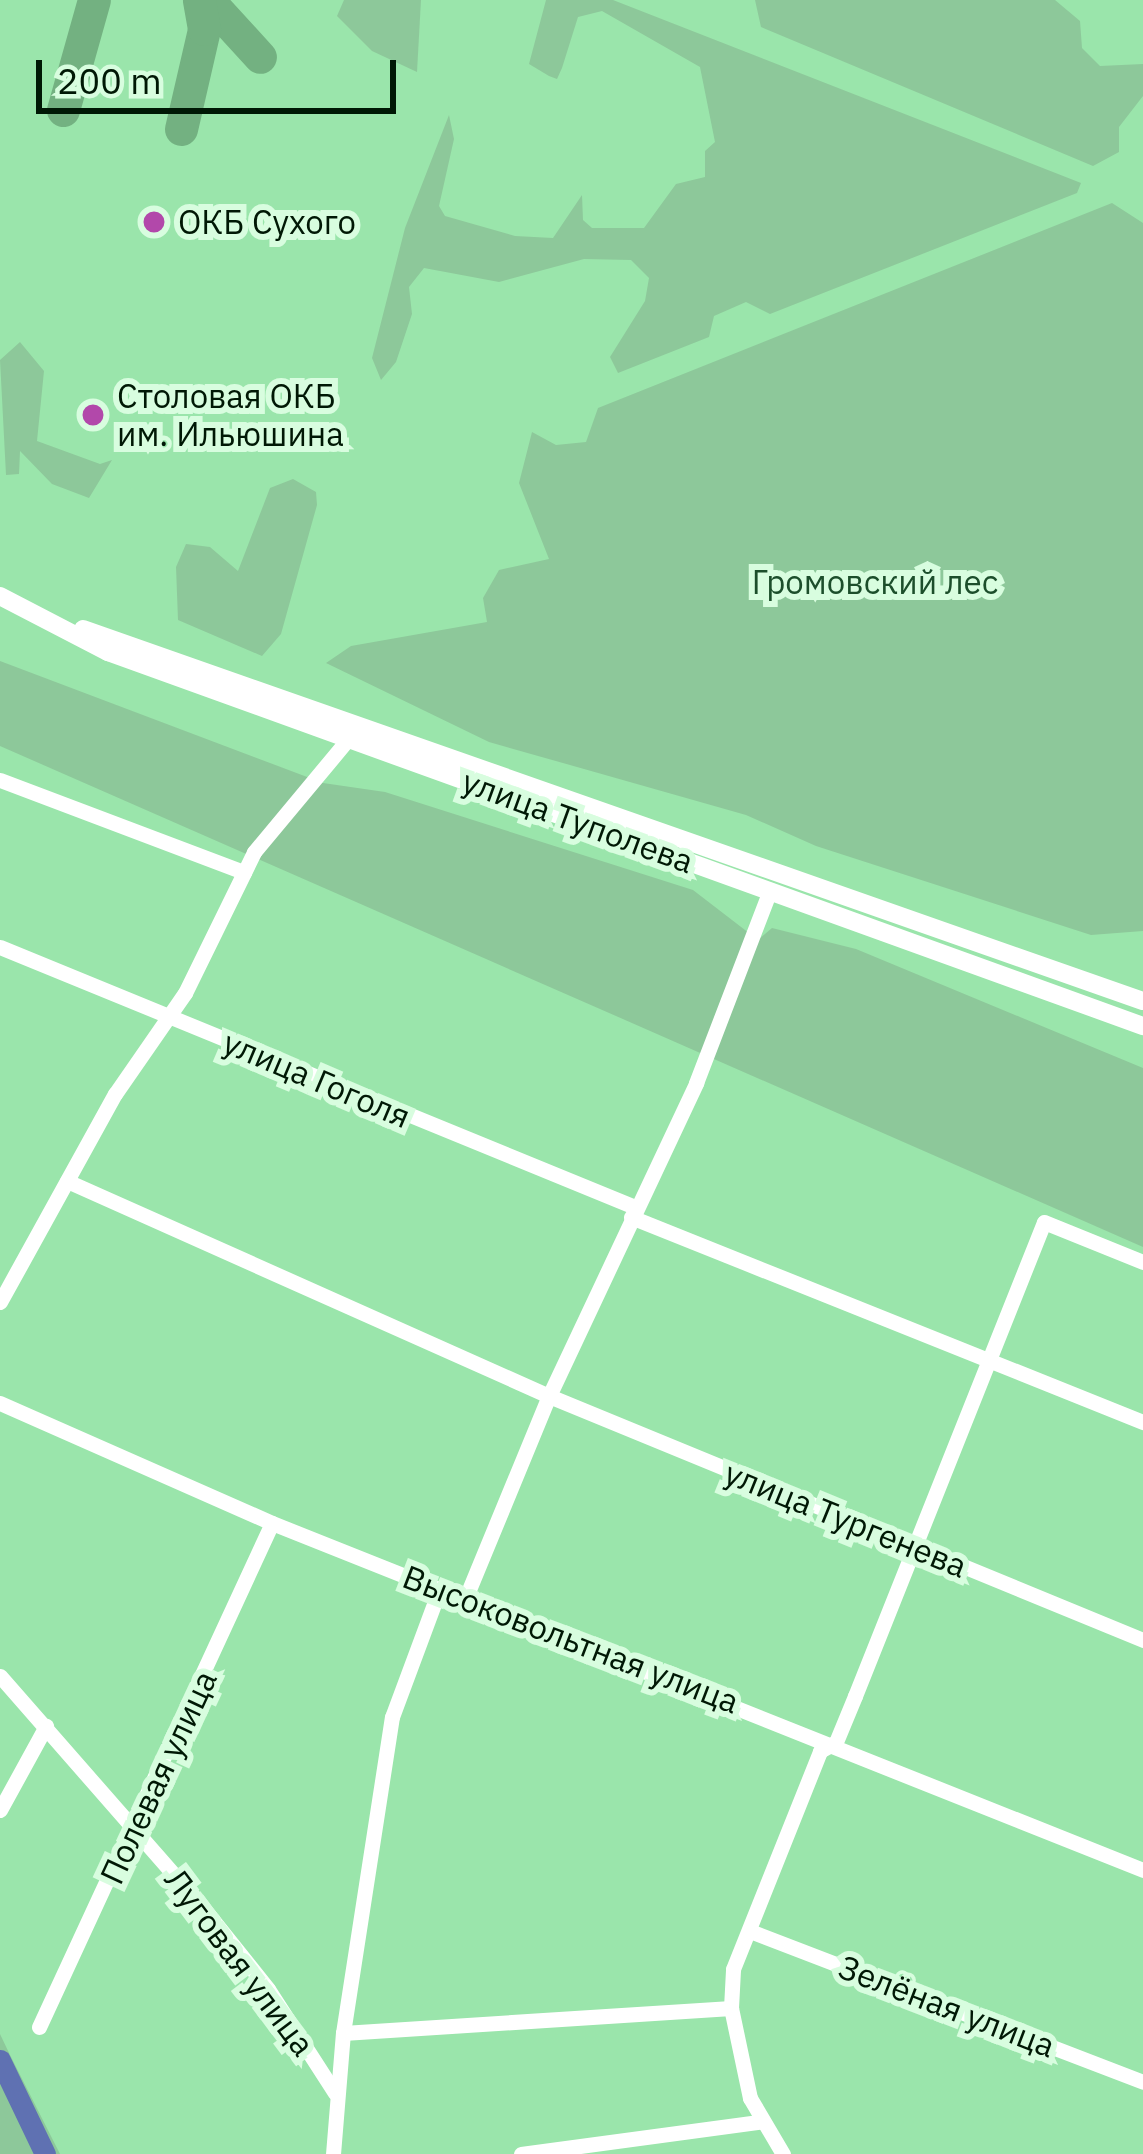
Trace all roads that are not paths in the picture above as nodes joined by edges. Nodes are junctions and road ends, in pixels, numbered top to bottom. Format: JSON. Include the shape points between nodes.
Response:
{"nodes":[{"id":1,"x":9,"y":601,"type":"edge"},
{"id":2,"x":348,"y":740,"type":"junction"},
{"id":3,"x":0,"y":780,"type":"edge"},
{"id":4,"x":244,"y":872,"type":"junction"},
{"id":5,"x":770,"y":890,"type":"junction"},
{"id":6,"x":0,"y":947,"type":"edge"},
{"id":7,"x":1143,"y":1001,"type":"edge"},
{"id":8,"x":170,"y":1017,"type":"junction"},
{"id":9,"x":1143,"y":1026,"type":"edge"},
{"id":10,"x":68,"y":1181,"type":"junction"},
{"id":11,"x":633,"y":1212,"type":"junction"},
{"id":12,"x":1143,"y":1262,"type":"edge"},
{"id":13,"x":0,"y":1302,"type":"edge"},
{"id":14,"x":992,"y":1360,"type":"junction"},
{"id":15,"x":548,"y":1396,"type":"junction"},
{"id":16,"x":0,"y":1403,"type":"edge"},
{"id":17,"x":1143,"y":1422,"type":"edge"},
{"id":18,"x":272,"y":1523,"type":"junction"},
{"id":19,"x":915,"y":1547,"type":"junction"},
{"id":20,"x":440,"y":1588,"type":"junction"},
{"id":21,"x":466,"y":1598,"type":"junction"},
{"id":22,"x":1143,"y":1640,"type":"edge"},
{"id":23,"x":0,"y":1676,"type":"edge"},
{"id":24,"x":46,"y":1726,"type":"junction"},
{"id":25,"x":836,"y":1742,"type":"junction"},
{"id":26,"x":0,"y":1810,"type":"edge"},
{"id":27,"x":135,"y":1826,"type":"junction"},
{"id":28,"x":1143,"y":1870,"type":"edge"},
{"id":29,"x":750,"y":1930,"type":"junction"},
{"id":30,"x":731,"y":2008,"type":"junction"},
{"id":31,"x":39,"y":2027,"type":"dead end"},
{"id":32,"x":343,"y":2033,"type":"junction"},
{"id":33,"x":1143,"y":2082,"type":"edge"},
{"id":34,"x":335,"y":2093,"type":"junction"},
{"id":35,"x":759,"y":2122,"type":"junction"},
{"id":36,"x":333,"y":2154,"type":"edge"},
{"id":37,"x":521,"y":2154,"type":"edge"},
{"id":38,"x":783,"y":2154,"type":"edge"}],
"edges":[{"from":1,"to":2,"type":"main road","name":"улица Туполева","via":[[108,652]]},
{"from":1,"to":7,"type":"main road","name":"улица Туполева"},
{"from":2,"to":4,"type":"street"},
{"from":2,"to":5,"type":"main road","name":"улица Туполева"},
{"from":3,"to":4,"type":"street"},
{"from":4,"to":8,"type":"street"},
{"from":5,"to":9,"type":"main road","name":"улица Туполева"},
{"from":5,"to":11,"type":"street","via":[[696,1083]]},
{"from":6,"to":8,"type":"street","name":"улица Гоголя"},
{"from":8,"to":10,"type":"street"},
{"from":8,"to":11,"type":"street","name":"улица Гоголя"},
{"from":10,"to":13,"type":"street"},
{"from":10,"to":15,"type":"street","name":"улица Тургенева"},
{"from":11,"to":14,"type":"street","name":"улица Гоголя"},
{"from":11,"to":15,"type":"street"},
{"from":12,"to":14,"type":"street","via":[[1044,1222]]},
{"from":14,"to":17,"type":"street","name":"улица Гоголя"},
{"from":14,"to":19,"type":"street"},
{"from":15,"to":19,"type":"street","name":"улица Тургенева"},
{"from":15,"to":21,"type":"street"},
{"from":16,"to":18,"type":"street","name":"Высоковольтная улица"},
{"from":18,"to":20,"type":"street","name":"Высоковольтная улица"},
{"from":18,"to":27,"type":"street","name":"Полевая улица"},
{"from":19,"to":22,"type":"street","name":"улица Тургенева"},
{"from":19,"to":25,"type":"street"},
{"from":20,"to":21,"type":"street","name":"Высоковольтная улица"},
{"from":20,"to":32,"type":"street","via":[[392,1717]]},
{"from":21,"to":25,"type":"street","name":"Высоковольтная улица"},
{"from":23,"to":24,"type":"street","name":"Луговая улица"},
{"from":24,"to":26,"type":"street"},
{"from":24,"to":27,"type":"street","name":"Луговая улица"},
{"from":25,"to":28,"type":"street","name":"Высоковольтная улица"},
{"from":25,"to":29,"type":"street","via":[[820,1751]]},
{"from":27,"to":31,"type":"street","name":"Полевая улица"},
{"from":27,"to":34,"type":"street","name":"Луговая улица","via":[[268,1989]]},
{"from":29,"to":30,"type":"street","via":[[733,1969]]},
{"from":29,"to":33,"type":"street","name":"Зелёная улица"},
{"from":30,"to":32,"type":"street"},
{"from":30,"to":35,"type":"street"},
{"from":32,"to":34,"type":"street"},
{"from":34,"to":36,"type":"street","via":[[340,2125]]},
{"from":35,"to":37,"type":"street"},
{"from":35,"to":38,"type":"street"}]}
